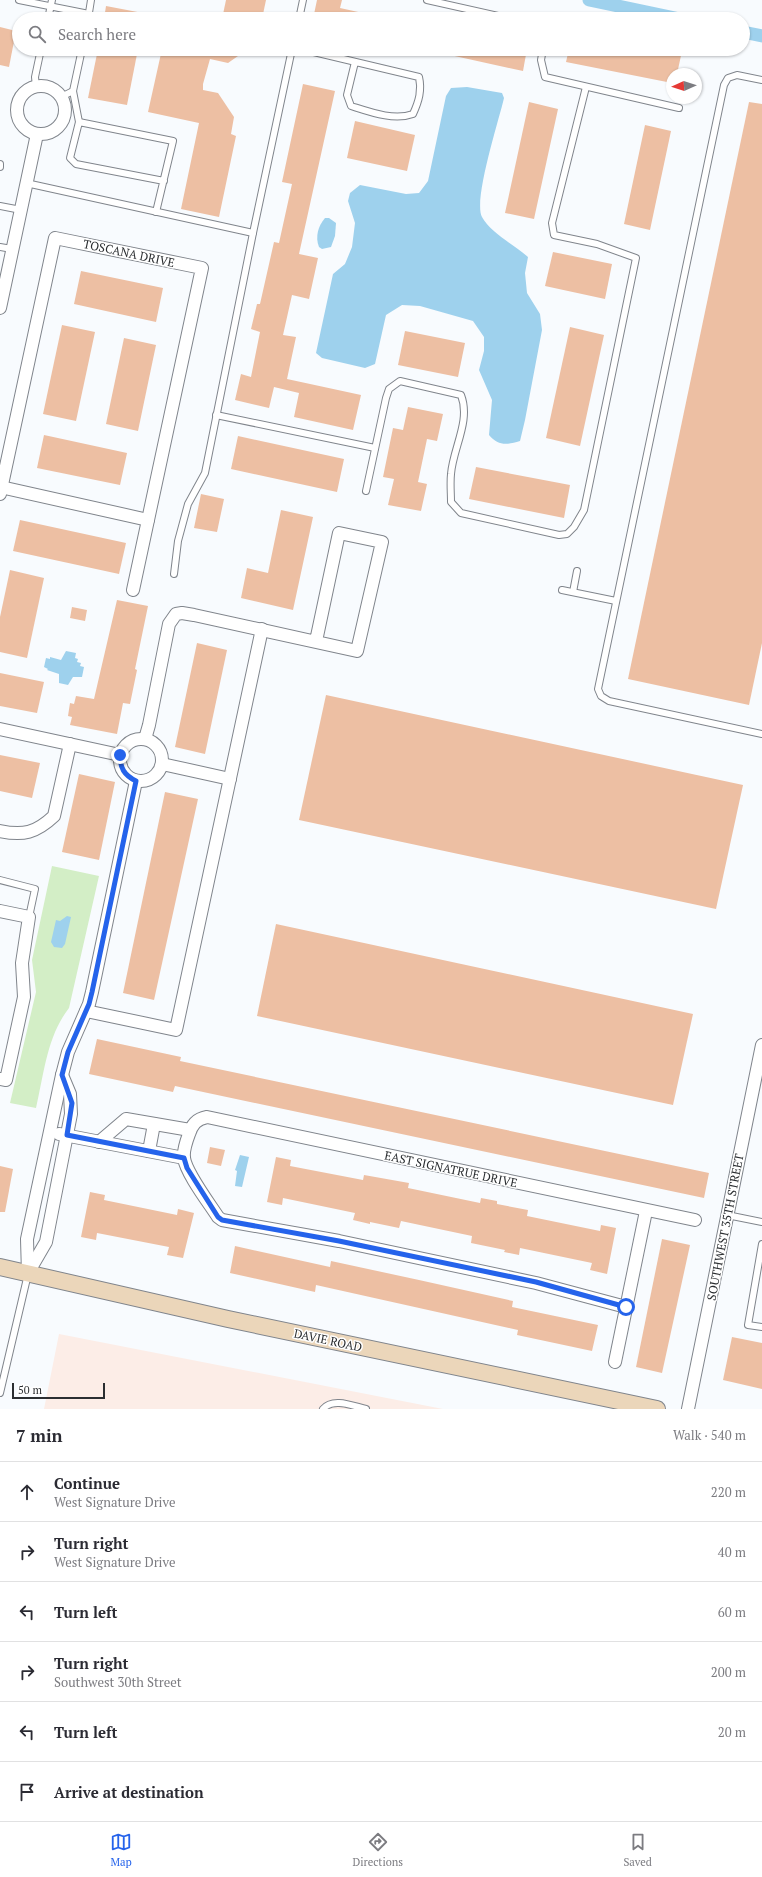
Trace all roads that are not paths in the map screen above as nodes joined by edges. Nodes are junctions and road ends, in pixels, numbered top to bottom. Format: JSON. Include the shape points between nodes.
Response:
{"nodes":[{"id":1,"x":19,"y":0,"type":"edge"},
{"id":2,"x":92,"y":0,"type":"edge"},
{"id":3,"x":302,"y":0,"type":"edge"},
{"id":4,"x":427,"y":0,"type":"edge"},
{"id":5,"x":51,"y":3,"type":"edge"},
{"id":6,"x":75,"y":12,"type":"edge"},
{"id":7,"x":89,"y":12,"type":"edge"},
{"id":8,"x":300,"y":12,"type":"edge"},
{"id":9,"x":481,"y":12,"type":"edge"},
{"id":10,"x":40,"y":56,"type":"edge"},
{"id":11,"x":80,"y":56,"type":"edge"},
{"id":12,"x":291,"y":56,"type":"edge"},
{"id":13,"x":330,"y":56,"type":"edge"},
{"id":14,"x":542,"y":56,"type":"edge"},
{"id":15,"x":355,"y":62,"type":"junction"},
{"id":16,"x":762,"y":80,"type":"edge"},
{"id":17,"x":36,"y":86,"type":"junction"},
{"id":18,"x":586,"y":87,"type":"junction"},
{"id":19,"x":73,"y":91,"type":"junction"},
{"id":20,"x":61,"y":97,"type":"junction"},
{"id":21,"x":679,"y":108,"type":"dead end"},
{"id":22,"x":79,"y":122,"type":"junction"},
{"id":23,"x":36,"y":134,"type":"junction"},
{"id":24,"x":0,"y":164,"type":"edge"},
{"id":25,"x":0,"y":167,"type":"edge"},
{"id":26,"x":164,"y":182,"type":"junction"},
{"id":27,"x":26,"y":183,"type":"junction"},
{"id":28,"x":0,"y":206,"type":"edge"},
{"id":29,"x":21,"y":210,"type":"junction"},
{"id":30,"x":156,"y":212,"type":"junction"},
{"id":31,"x":253,"y":233,"type":"junction"},
{"id":32,"x":0,"y":247,"type":"edge"},
{"id":33,"x":12,"y":250,"type":"junction"},
{"id":34,"x":0,"y":308,"type":"edge"},
{"id":35,"x":216,"y":415,"type":"junction"},
{"id":36,"x":375,"y":448,"type":"junction"},
{"id":37,"x":1,"y":491,"type":"edge"},
{"id":38,"x":366,"y":491,"type":"dead end"},
{"id":39,"x":148,"y":520,"type":"junction"},
{"id":40,"x":577,"y":571,"type":"dead end"},
{"id":41,"x":174,"y":574,"type":"dead end"},
{"id":42,"x":133,"y":590,"type":"dead end"},
{"id":43,"x":562,"y":590,"type":"dead end"},
{"id":44,"x":573,"y":592,"type":"junction"},
{"id":45,"x":616,"y":601,"type":"junction"},
{"id":46,"x":262,"y":629,"type":"junction"},
{"id":47,"x":316,"y":641,"type":"junction"},
{"id":48,"x":0,"y":729,"type":"edge"},
{"id":49,"x":762,"y":734,"type":"edge"},
{"id":50,"x":145,"y":739,"type":"junction"},
{"id":51,"x":70,"y":744,"type":"junction"},
{"id":52,"x":120,"y":755,"type":"junction"},
{"id":53,"x":162,"y":764,"type":"junction"},
{"id":54,"x":230,"y":779,"type":"junction"},
{"id":55,"x":136,"y":781,"type":"junction"},
{"id":56,"x":0,"y":831,"type":"edge"},
{"id":57,"x":0,"y":880,"type":"edge"},
{"id":58,"x":0,"y":911,"type":"edge"},
{"id":59,"x":29,"y":917,"type":"junction"},
{"id":60,"x":86,"y":1011,"type":"junction"},
{"id":61,"x":762,"y":1045,"type":"edge"},
{"id":62,"x":62,"y":1075,"type":"junction"},
{"id":63,"x":0,"y":1079,"type":"edge"},
{"id":64,"x":154,"y":1124,"type":"junction"},
{"id":65,"x":190,"y":1130,"type":"junction"},
{"id":66,"x":50,"y":1132,"type":"junction"},
{"id":67,"x":67,"y":1135,"type":"junction"},
{"id":68,"x":99,"y":1142,"type":"junction"},
{"id":69,"x":149,"y":1151,"type":"junction"},
{"id":70,"x":184,"y":1158,"type":"junction"},
{"id":71,"x":646,"y":1211,"type":"junction"},
{"id":72,"x":727,"y":1215,"type":"junction"},
{"id":73,"x":695,"y":1220,"type":"dead end"},
{"id":74,"x":762,"y":1222,"type":"edge"},
{"id":75,"x":762,"y":1244,"type":"edge"},
{"id":76,"x":0,"y":1267,"type":"edge"},
{"id":77,"x":28,"y":1273,"type":"junction"},
{"id":78,"x":626,"y":1307,"type":"junction"},
{"id":79,"x":762,"y":1327,"type":"edge"},
{"id":80,"x":615,"y":1362,"type":"dead end"},
{"id":81,"x":0,"y":1393,"type":"edge"},
{"id":82,"x":323,"y":1409,"type":"edge"},
{"id":83,"x":366,"y":1409,"type":"edge"},
{"id":84,"x":657,"y":1409,"type":"edge"},
{"id":85,"x":688,"y":1409,"type":"edge"}],
"edges":[{"from":1,"to":5,"type":"lane"},
{"from":2,"to":7,"type":"lane"},
{"from":3,"to":8,"type":"lane"},
{"from":4,"to":9,"type":"lane"},
{"from":5,"to":6,"type":"lane"},
{"from":10,"to":17,"type":"lane","via":[[35,77]]},
{"from":11,"to":19,"type":"lane"},
{"from":12,"to":31,"type":"lane"},
{"from":13,"to":15,"type":"lane"},
{"from":14,"to":18,"type":"lane","via":[[545,78]]},
{"from":15,"to":15,"type":"lane","via":[[419,77],[419,101],[413,114],[404,117],[372,113],[351,106],[347,96]]},
{"from":16,"to":45,"type":"lane","via":[[737,74],[728,78],[724,84]]},
{"from":17,"to":20,"type":"street","via":[[50,88]]},
{"from":17,"to":23,"type":"street","via":[[22,95],[17,111],[22,126]]},
{"from":18,"to":21,"type":"lane"},
{"from":18,"to":36,"type":"lane","via":[[552,223],[554,235],[597,244],[636,258],[584,510],[574,527],[567,534],[559,535],[461,513],[451,502],[451,474],[465,404],[461,394],[400,381],[389,389]]},
{"from":19,"to":20,"type":"lane"},
{"from":19,"to":22,"type":"lane"},
{"from":20,"to":23,"type":"street","via":[[65,104],[65,112],[59,127],[45,135]]},
{"from":22,"to":26,"type":"lane","via":[[70,158],[76,164]]},
{"from":22,"to":26,"type":"lane","via":[[173,141]]},
{"from":23,"to":27,"type":"street"},
{"from":24,"to":25,"type":"lane"},
{"from":26,"to":30,"type":"lane"},
{"from":27,"to":29,"type":"street"},
{"from":27,"to":30,"type":"lane"},
{"from":28,"to":29,"type":"lane"},
{"from":29,"to":33,"type":"street"},
{"from":30,"to":31,"type":"lane"},
{"from":31,"to":35,"type":"lane"},
{"from":32,"to":33,"type":"lane"},
{"from":33,"to":34,"type":"street"},
{"from":35,"to":36,"type":"lane"},
{"from":35,"to":41,"type":"lane","via":[[205,473],[188,504],[178,540]]},
{"from":36,"to":38,"type":"lane"},
{"from":37,"to":39,"type":"street","name":"TOSCANA DRIVE"},
{"from":37,"to":39,"type":"street","name":"TOSCANA DRIVE","via":[[55,238],[202,268]]},
{"from":39,"to":42,"type":"street","name":"TOSCANA DRIVE"},
{"from":40,"to":44,"type":"lane"},
{"from":43,"to":44,"type":"lane"},
{"from":44,"to":45,"type":"lane"},
{"from":45,"to":49,"type":"lane","via":[[598,689],[601,696],[609,701]]},
{"from":46,"to":47,"type":"street"},
{"from":46,"to":50,"type":"street","via":[[182,613],[176,614],[170,624]]},
{"from":46,"to":54,"type":"street"},
{"from":47,"to":47,"type":"street","via":[[356,650],[382,542],[339,533]]},
{"from":48,"to":51,"type":"street"},
{"from":50,"to":52,"type":"street","via":[[129,742]]},
{"from":50,"to":53,"type":"street","via":[[161,751]]},
{"from":51,"to":52,"type":"street"},
{"from":51,"to":56,"type":"street","via":[[54,816],[48,822],[24,834]]},
{"from":52,"to":55,"type":"street","via":[[123,771]]},
{"from":53,"to":54,"type":"street"},
{"from":53,"to":55,"type":"street","via":[[155,776],[149,780]]},
{"from":54,"to":60,"type":"street","via":[[176,1030]]},
{"from":55,"to":60,"type":"street","via":[[94,984]]},
{"from":57,"to":59,"type":"lane","via":[[35,889]]},
{"from":58,"to":59,"type":"street"},
{"from":59,"to":63,"type":"street","via":[[22,963],[24,997],[6,1080]]},
{"from":60,"to":62,"type":"street","via":[[68,1052]]},
{"from":61,"to":72,"type":"street","name":"SOUTHWEST 35TH STREET"},
{"from":62,"to":66,"type":"street"},
{"from":62,"to":67,"type":"street","via":[[72,1103]]},
{"from":64,"to":65,"type":"street"},
{"from":64,"to":68,"type":"street","via":[[126,1119]]},
{"from":64,"to":69,"type":"street"},
{"from":65,"to":70,"type":"street"},
{"from":65,"to":71,"type":"street","name":"EAST SIGNATRUE DRIVE","via":[[199,1118],[207,1117]]},
{"from":66,"to":67,"type":"street"},
{"from":66,"to":77,"type":"street","via":[[28,1239]]},
{"from":67,"to":68,"type":"street"},
{"from":67,"to":77,"type":"street","via":[[46,1242]]},
{"from":68,"to":69,"type":"street"},
{"from":69,"to":70,"type":"street"},
{"from":70,"to":78,"type":"street","via":[[187,1168],[222,1220],[339,1241],[536,1282]]},
{"from":71,"to":73,"type":"street","name":"EAST SIGNATRUE DRIVE"},
{"from":71,"to":78,"type":"street"},
{"from":72,"to":74,"type":"lane"},
{"from":72,"to":85,"type":"street","name":"SOUTHWEST 35TH STREET"},
{"from":75,"to":79,"type":"lane","via":[[748,1324]]},
{"from":76,"to":77,"type":"main road","name":"DAVIE ROAD"},
{"from":77,"to":81,"type":"lane"},
{"from":77,"to":84,"type":"main road","name":"DAVIE ROAD","via":[[228,1319]]},
{"from":78,"to":80,"type":"street"},
{"from":82,"to":83,"type":"lane","via":[[326,1404],[334,1402]]}]}
